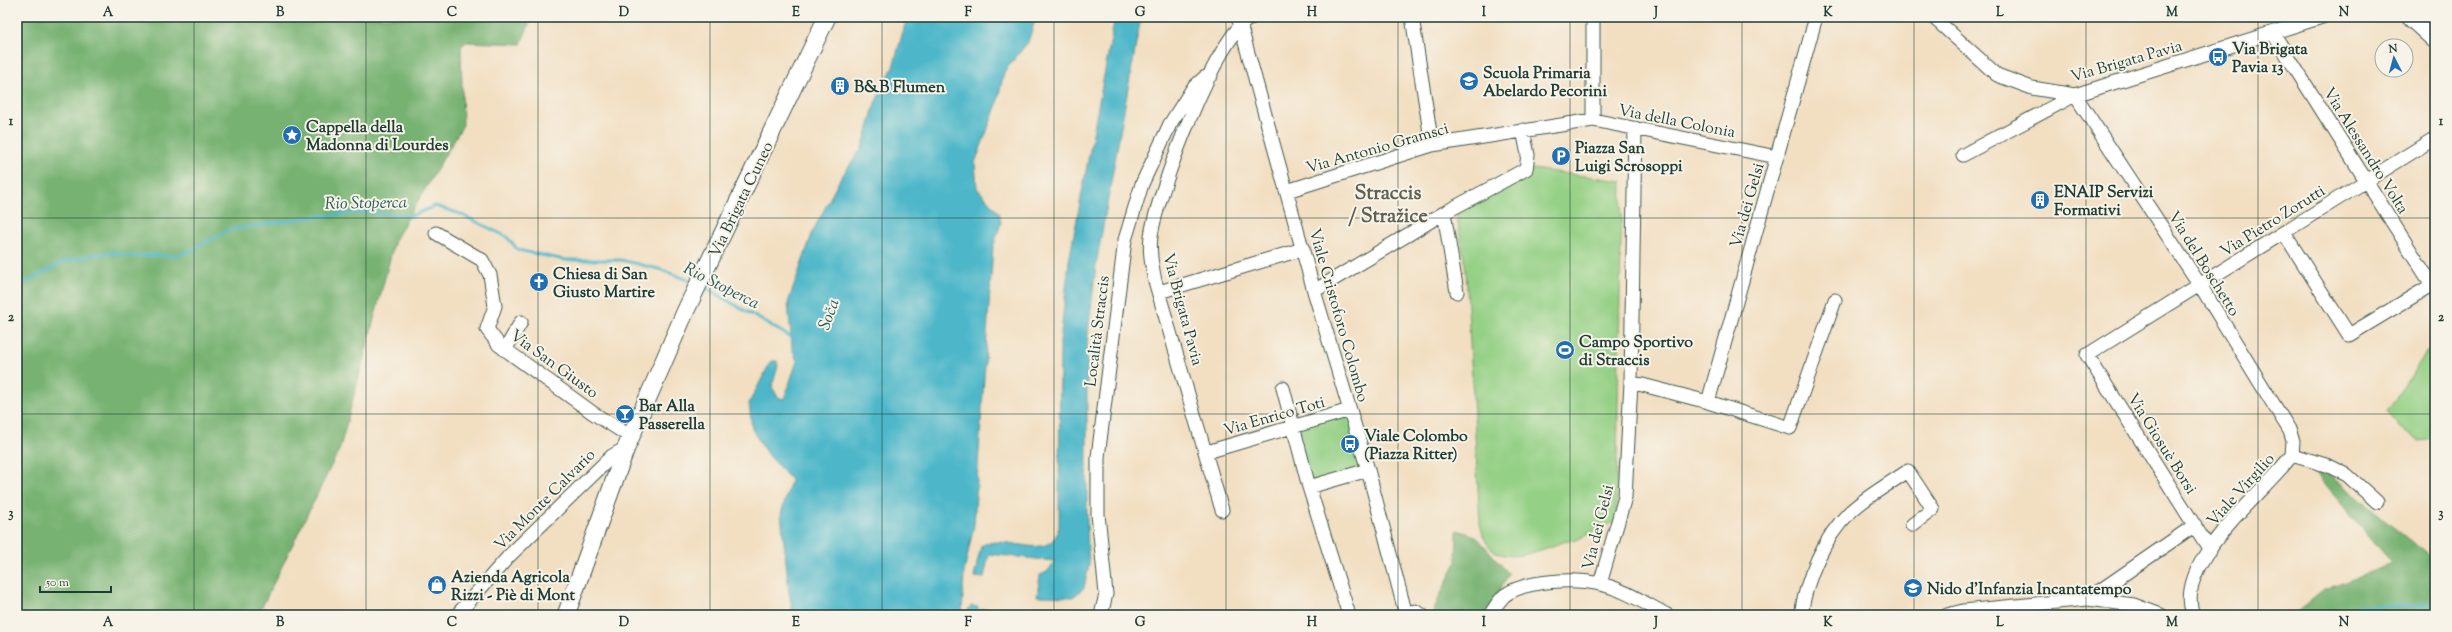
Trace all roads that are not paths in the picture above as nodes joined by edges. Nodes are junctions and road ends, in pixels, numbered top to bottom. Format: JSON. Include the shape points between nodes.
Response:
{"nodes":[{"id":1,"x":827,"y":17,"type":"edge"},
{"id":2,"x":1252,"y":17,"type":"edge"},
{"id":3,"x":1412,"y":17,"type":"edge"},
{"id":4,"x":1593,"y":17,"type":"edge"},
{"id":5,"x":1816,"y":17,"type":"edge"},
{"id":6,"x":1933,"y":17,"type":"edge"},
{"id":7,"x":2322,"y":17,"type":"edge"},
{"id":8,"x":2410,"y":17,"type":"edge"},
{"id":9,"x":1239,"y":21,"type":"edge"},
{"id":10,"x":2273,"y":34,"type":"junction"},
{"id":11,"x":2435,"y":40,"type":"edge"},
{"id":12,"x":1210,"y":75,"type":"junction"},
{"id":13,"x":2075,"y":95,"type":"junction"},
{"id":14,"x":1593,"y":120,"type":"junction"},
{"id":15,"x":1635,"y":128,"type":"junction"},
{"id":16,"x":1523,"y":130,"type":"junction"},
{"id":17,"x":2435,"y":138,"type":"edge"},
{"id":18,"x":1432,"y":145,"type":"junction"},
{"id":19,"x":1964,"y":155,"type":"dead end"},
{"id":20,"x":1777,"y":157,"type":"junction"},
{"id":21,"x":2367,"y":181,"type":"junction"},
{"id":22,"x":1287,"y":191,"type":"junction"},
{"id":23,"x":1444,"y":214,"type":"junction"},
{"id":24,"x":436,"y":233,"type":"dead end"},
{"id":25,"x":2284,"y":233,"type":"junction"},
{"id":26,"x":1303,"y":249,"type":"junction"},
{"id":27,"x":2200,"y":285,"type":"junction"},
{"id":28,"x":1159,"y":292,"type":"junction"},
{"id":29,"x":1314,"y":292,"type":"junction"},
{"id":30,"x":1456,"y":292,"type":"dead end"},
{"id":31,"x":1836,"y":300,"type":"dead end"},
{"id":32,"x":521,"y":322,"type":"dead end"},
{"id":33,"x":505,"y":350,"type":"junction"},
{"id":34,"x":2087,"y":356,"type":"joint"},
{"id":35,"x":1632,"y":382,"type":"junction"},
{"id":36,"x":1283,"y":388,"type":"dead end"},
{"id":37,"x":1708,"y":402,"type":"junction"},
{"id":38,"x":1350,"y":410,"type":"junction"},
{"id":39,"x":1293,"y":426,"type":"junction"},
{"id":40,"x":629,"y":442,"type":"junction"},
{"id":41,"x":1207,"y":452,"type":"junction"},
{"id":42,"x":2292,"y":455,"type":"junction"},
{"id":43,"x":1368,"y":470,"type":"junction"},
{"id":44,"x":1309,"y":487,"type":"junction"},
{"id":45,"x":2377,"y":502,"type":"dead end"},
{"id":46,"x":1222,"y":510,"type":"dead end"},
{"id":47,"x":1912,"y":525,"type":"dead end"},
{"id":48,"x":2195,"y":525,"type":"junction"},
{"id":49,"x":2210,"y":550,"type":"junction"},
{"id":50,"x":1600,"y":584,"type":"junction"},
{"id":51,"x":2088,"y":599,"type":"junction"},
{"id":52,"x":1406,"y":614,"type":"edge"},
{"id":53,"x":457,"y":615,"type":"edge"},
{"id":54,"x":566,"y":615,"type":"edge"},
{"id":55,"x":1100,"y":615,"type":"edge"},
{"id":56,"x":1349,"y":615,"type":"edge"},
{"id":57,"x":1422,"y":615,"type":"edge"},
{"id":58,"x":1490,"y":615,"type":"edge"},
{"id":59,"x":1667,"y":615,"type":"edge"},
{"id":60,"x":1801,"y":615,"type":"edge"},
{"id":61,"x":1947,"y":615,"type":"edge"},
{"id":62,"x":2161,"y":615,"type":"edge"},
{"id":63,"x":2193,"y":615,"type":"edge"}],
"edges":[{"from":1,"to":40,"type":"main road","name":"Via Brigata Cuneo","via":[[699,283]]},
{"from":2,"to":9,"type":"street","name":"Via Brigata Pavia"},
{"from":3,"to":18,"type":"street"},
{"from":4,"to":14,"type":"street"},
{"from":5,"to":20,"type":"street","name":"Via dei Gelsi"},
{"from":6,"to":13,"type":"street","name":"Via Brigata Pavia","via":[[1997,75],[2032,88]]},
{"from":7,"to":10,"type":"street","name":"Via Brigata Pavia"},
{"from":8,"to":11,"type":"main road"},
{"from":9,"to":12,"type":"street","name":"Via Brigata Pavia"},
{"from":9,"to":22,"type":"street","name":"Viale Cristoforo Colombo"},
{"from":10,"to":13,"type":"street","name":"Via Brigata Pavia"},
{"from":10,"to":21,"type":"street","name":"Via Alessandro Volta"},
{"from":12,"to":28,"type":"street","name":"Via Brigata Pavia","via":[[1165,184],[1151,235],[1152,267]]},
{"from":12,"to":55,"type":"street","name":"Località Straccis","via":[[1193,88],[1170,124],[1142,184],[1124,240],[1098,457],[1098,514],[1106,594]]},
{"from":13,"to":19,"type":"street"},
{"from":13,"to":27,"type":"street","name":"Via del Boschetto"},
{"from":14,"to":15,"type":"street","name":"Via della Colonia"},
{"from":14,"to":16,"type":"street","name":"Via della Colonia"},
{"from":15,"to":20,"type":"street","name":"Via della Colonia"},
{"from":15,"to":35,"type":"street","name":"Via dei Gelsi"},
{"from":16,"to":18,"type":"street","name":"Via Antonio Gramsci"},
{"from":16,"to":23,"type":"street","via":[[1528,155],[1526,168]]},
{"from":17,"to":21,"type":"street","name":"Via Pietro Zorutti"},
{"from":18,"to":22,"type":"street","name":"Via Antonio Gramsci"},
{"from":20,"to":37,"type":"street","name":"Via dei Gelsi"},
{"from":21,"to":25,"type":"street","name":"Via Pietro Zorutti"},
{"from":21,"to":25,"type":"street","name":"Via Alessandro Volta","via":[[2432,285],[2349,335]]},
{"from":22,"to":26,"type":"street","name":"Viale Cristoforo Colombo"},
{"from":23,"to":29,"type":"street"},
{"from":23,"to":30,"type":"street"},
{"from":24,"to":33,"type":"street","name":"Via San Giusto","via":[[482,260],[490,275],[495,306],[487,329]]},
{"from":25,"to":27,"type":"street","name":"Via Pietro Zorutti"},
{"from":26,"to":28,"type":"street"},
{"from":26,"to":29,"type":"street","name":"Viale Cristoforo Colombo"},
{"from":27,"to":34,"type":"street","name":"Via Pietro Zorutti"},
{"from":27,"to":42,"type":"street","name":"Via del Boschetto","via":[[2290,431],[2293,441]]},
{"from":28,"to":41,"type":"street","name":"Via Brigata Pavia"},
{"from":29,"to":38,"type":"street","name":"Viale Cristoforo Colombo"},
{"from":31,"to":37,"type":"street","via":[[1790,428]]},
{"from":32,"to":33,"type":"street"},
{"from":33,"to":40,"type":"street","name":"Via San Giusto"},
{"from":34,"to":48,"type":"street","name":"Via Giosuè Borsi"},
{"from":35,"to":37,"type":"street"},
{"from":35,"to":50,"type":"street","name":"Via dei Gelsi","via":[[1625,497]]},
{"from":36,"to":39,"type":"street"},
{"from":38,"to":39,"type":"street","name":"Via Enrico Toti"},
{"from":38,"to":43,"type":"street","name":"Viale Cristoforo Colombo"},
{"from":39,"to":41,"type":"street","name":"Via Enrico Toti"},
{"from":39,"to":44,"type":"street"},
{"from":40,"to":53,"type":"street","name":"Via Monte Calvario","via":[[509,556]]},
{"from":40,"to":54,"type":"main road","name":"Via Brigata Cuneo"},
{"from":41,"to":46,"type":"street","name":"Via Brigata Pavia"},
{"from":42,"to":45,"type":"street","name":"Viale Virgilio","via":[[2329,466],[2347,475]]},
{"from":42,"to":49,"type":"street","name":"Viale Virgilio","via":[[2221,532]]},
{"from":43,"to":44,"type":"street"},
{"from":43,"to":52,"type":"street","name":"Viale Cristoforo Colombo"},
{"from":44,"to":56,"type":"street"},
{"from":47,"to":60,"type":"street","via":[[1933,509],[1908,471],[1851,511],[1829,536],[1804,596]]},
{"from":48,"to":49,"type":"street","name":"Via Giosuè Borsi"},
{"from":48,"to":51,"type":"street","name":"Viale Virgilio"},
{"from":49,"to":63,"type":"street","name":"Viale Virgilio","via":[[2191,589]]},
{"from":50,"to":58,"type":"street","via":[[1526,584],[1504,596]]},
{"from":50,"to":59,"type":"street","via":[[1633,597]]},
{"from":51,"to":61,"type":"street","name":"Viale Virgilio","via":[[1963,611]]},
{"from":51,"to":62,"type":"street","name":"Viale Virgilio","via":[[2134,605]]},
{"from":52,"to":57,"type":"street","via":[[1415,610]]}]}
